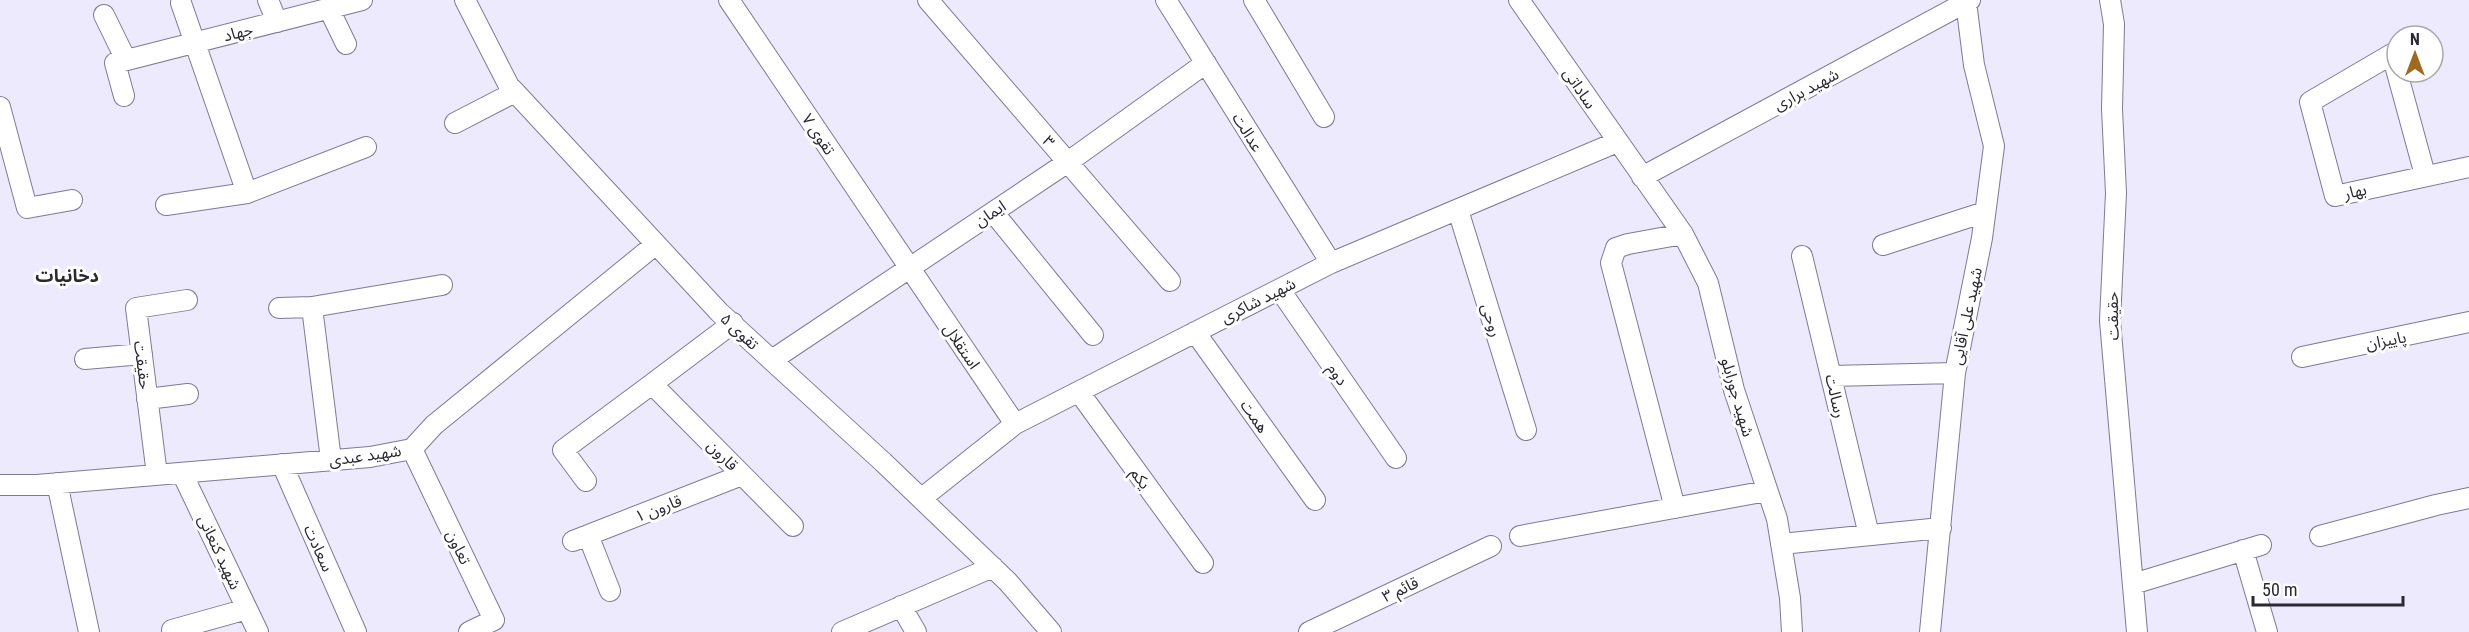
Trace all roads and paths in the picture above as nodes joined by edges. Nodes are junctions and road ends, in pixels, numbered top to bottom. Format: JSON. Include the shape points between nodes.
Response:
{"nodes":[{"id":1,"x":268,"y":0,"type":"edge"},
{"id":2,"x":362,"y":0,"type":"edge"},
{"id":3,"x":465,"y":0,"type":"edge"},
{"id":4,"x":729,"y":0,"type":"edge"},
{"id":5,"x":928,"y":0,"type":"edge"},
{"id":6,"x":1166,"y":0,"type":"edge"},
{"id":7,"x":1254,"y":0,"type":"edge"},
{"id":8,"x":1519,"y":0,"type":"edge"},
{"id":9,"x":2110,"y":0,"type":"edge"},
{"id":10,"x":1968,"y":1,"type":"edge"},
{"id":11,"x":181,"y":3,"type":"dead end"},
{"id":12,"x":1943,"y":6,"type":"edge"},
{"id":13,"x":328,"y":9,"type":"junction"},
{"id":14,"x":104,"y":15,"type":"dead end"},
{"id":15,"x":276,"y":22,"type":"junction"},
{"id":16,"x":195,"y":43,"type":"junction"},
{"id":17,"x":346,"y":45,"type":"dead end"},
{"id":18,"x":120,"y":62,"type":"junction"},
{"id":19,"x":1206,"y":63,"type":"junction"},
{"id":20,"x":515,"y":92,"type":"junction"},
{"id":21,"x":124,"y":96,"type":"dead end"},
{"id":22,"x":0,"y":107,"type":"edge"},
{"id":23,"x":1324,"y":117,"type":"dead end"},
{"id":24,"x":455,"y":123,"type":"dead end"},
{"id":25,"x":1617,"y":142,"type":"junction"},
{"id":26,"x":366,"y":147,"type":"dead end"},
{"id":27,"x":1068,"y":162,"type":"junction"},
{"id":28,"x":2469,"y":167,"type":"edge"},
{"id":29,"x":2425,"y":175,"type":"junction"},
{"id":30,"x":1642,"y":177,"type":"junction"},
{"id":31,"x":247,"y":193,"type":"junction"},
{"id":32,"x":72,"y":200,"type":"dead end"},
{"id":33,"x":166,"y":205,"type":"dead end"},
{"id":34,"x":1458,"y":210,"type":"junction"},
{"id":35,"x":993,"y":212,"type":"junction"},
{"id":36,"x":1985,"y":212,"type":"junction"},
{"id":37,"x":1683,"y":234,"type":"junction"},
{"id":38,"x":656,"y":244,"type":"junction"},
{"id":39,"x":1882,"y":245,"type":"dead end"},
{"id":40,"x":1802,"y":256,"type":"dead end"},
{"id":41,"x":1331,"y":263,"type":"junction"},
{"id":42,"x":909,"y":267,"type":"junction"},
{"id":43,"x":1170,"y":281,"type":"dead end"},
{"id":44,"x":442,"y":285,"type":"dead end"},
{"id":45,"x":1280,"y":290,"type":"junction"},
{"id":46,"x":187,"y":300,"type":"dead end"},
{"id":47,"x":312,"y":307,"type":"junction"},
{"id":48,"x":279,"y":308,"type":"dead end"},
{"id":49,"x":2469,"y":322,"type":"edge"},
{"id":50,"x":733,"y":324,"type":"junction"},
{"id":51,"x":1195,"y":332,"type":"junction"},
{"id":52,"x":1092,"y":335,"type":"dead end"},
{"id":53,"x":142,"y":354,"type":"junction"},
{"id":54,"x":2302,"y":357,"type":"dead end"},
{"id":55,"x":85,"y":359,"type":"dead end"},
{"id":56,"x":772,"y":360,"type":"junction"},
{"id":57,"x":1955,"y":373,"type":"junction"},
{"id":58,"x":1831,"y":376,"type":"junction"},
{"id":59,"x":652,"y":384,"type":"junction"},
{"id":60,"x":1079,"y":392,"type":"junction"},
{"id":61,"x":188,"y":394,"type":"dead end"},
{"id":62,"x":147,"y":399,"type":"junction"},
{"id":63,"x":1015,"y":424,"type":"junction"},
{"id":64,"x":1526,"y":430,"type":"dead end"},
{"id":65,"x":412,"y":449,"type":"junction"},
{"id":66,"x":1396,"y":458,"type":"dead end"},
{"id":67,"x":331,"y":460,"type":"junction"},
{"id":68,"x":282,"y":464,"type":"junction"},
{"id":69,"x":182,"y":473,"type":"junction"},
{"id":70,"x":157,"y":475,"type":"junction"},
{"id":71,"x":742,"y":475,"type":"junction"},
{"id":72,"x":586,"y":481,"type":"dead end"},
{"id":73,"x":57,"y":483,"type":"junction"},
{"id":74,"x":0,"y":484,"type":"edge"},
{"id":75,"x":1767,"y":491,"type":"junction"},
{"id":76,"x":922,"y":498,"type":"junction"},
{"id":77,"x":2469,"y":498,"type":"edge"},
{"id":78,"x":1315,"y":501,"type":"dead end"},
{"id":79,"x":1675,"y":508,"type":"junction"},
{"id":80,"x":794,"y":526,"type":"dead end"},
{"id":81,"x":1941,"y":528,"type":"junction"},
{"id":82,"x":1869,"y":535,"type":"junction"},
{"id":83,"x":1520,"y":536,"type":"dead end"},
{"id":84,"x":2320,"y":536,"type":"dead end"},
{"id":85,"x":1781,"y":544,"type":"junction"},
{"id":86,"x":1491,"y":546,"type":"dead end"},
{"id":87,"x":1203,"y":563,"type":"dead end"},
{"id":88,"x":993,"y":567,"type":"junction"},
{"id":89,"x":2133,"y":584,"type":"junction"},
{"id":90,"x":610,"y":591,"type":"dead end"},
{"id":91,"x":901,"y":606,"type":"junction"},
{"id":92,"x":247,"y":609,"type":"junction"},
{"id":93,"x":172,"y":630,"type":"dead end"},
{"id":94,"x":89,"y":632,"type":"edge"},
{"id":95,"x":258,"y":632,"type":"edge"},
{"id":96,"x":356,"y":632,"type":"edge"},
{"id":97,"x":469,"y":632,"type":"edge"},
{"id":98,"x":842,"y":632,"type":"edge"},
{"id":99,"x":916,"y":632,"type":"edge"},
{"id":100,"x":1051,"y":632,"type":"edge"},
{"id":101,"x":1309,"y":632,"type":"edge"},
{"id":102,"x":1792,"y":632,"type":"edge"},
{"id":103,"x":1930,"y":632,"type":"edge"},
{"id":104,"x":2137,"y":632,"type":"edge"},
{"id":105,"x":2267,"y":632,"type":"edge"}],
"edges":[{"from":1,"to":15,"type":"street"},
{"from":2,"to":13,"type":"street","name":"جهاد"},
{"from":3,"to":20,"type":"street","name":"تقوی ۵"},
{"from":4,"to":42,"type":"street","name":"تقوی ۷"},
{"from":5,"to":27,"type":"street","name":"۳"},
{"from":6,"to":19,"type":"street","name":"عدالت"},
{"from":7,"to":23,"type":"street"},
{"from":8,"to":25,"type":"street","name":"ساداتی"},
{"from":9,"to":89,"type":"street","name":"حقیقت","via":[[2114,24],[2112,109],[2116,193],[2110,321]]},
{"from":10,"to":12,"type":"street","name":"شهید براری"},
{"from":10,"to":36,"type":"street","name":"شهید علی آقایی","via":[[1974,65],[1994,146]]},
{"from":11,"to":16,"type":"street"},
{"from":12,"to":30,"type":"street","name":"شهید براری"},
{"from":13,"to":15,"type":"street","name":"جهاد"},
{"from":13,"to":17,"type":"street"},
{"from":14,"to":18,"type":"street"},
{"from":15,"to":16,"type":"street","name":"جهاد"},
{"from":16,"to":18,"type":"street","name":"جهاد"},
{"from":16,"to":31,"type":"street"},
{"from":18,"to":21,"type":"street"},
{"from":19,"to":27,"type":"street","name":"ایمان"},
{"from":19,"to":41,"type":"street","name":"عدالت"},
{"from":20,"to":24,"type":"street"},
{"from":20,"to":38,"type":"street","name":"تقوی ۵"},
{"from":22,"to":32,"type":"street","via":[[27,208]]},
{"from":25,"to":30,"type":"street","name":"ساداتی"},
{"from":25,"to":34,"type":"street","name":"شهید شاکری"},
{"from":26,"to":31,"type":"street"},
{"from":27,"to":35,"type":"street","name":"ایمان"},
{"from":27,"to":43,"type":"street","name":"۳"},
{"from":28,"to":29,"type":"street","name":"بهار"},
{"from":29,"to":29,"type":"street","name":"بهار","via":[[2335,196],[2310,102],[2392,54]]},
{"from":30,"to":37,"type":"street","name":"شهید جورابلو"},
{"from":31,"to":33,"type":"street"},
{"from":34,"to":41,"type":"street","name":"شهید شاکری"},
{"from":34,"to":64,"type":"street","name":"روحی"},
{"from":35,"to":42,"type":"street","name":"ایمان"},
{"from":35,"to":52,"type":"street"},
{"from":36,"to":39,"type":"street"},
{"from":36,"to":57,"type":"street","name":"شهید علی آقایی"},
{"from":37,"to":75,"type":"street","name":"شهید جورابلو","via":[[1708,283],[1734,390]]},
{"from":37,"to":79,"type":"street","via":[[1616,248],[1611,263]]},
{"from":38,"to":50,"type":"street","name":"تقوی ۵"},
{"from":38,"to":65,"type":"street","name":"شهید عبدی","via":[[434,425]]},
{"from":40,"to":58,"type":"street","name":"رسالت"},
{"from":41,"to":45,"type":"street","name":"شهید شاکری"},
{"from":42,"to":56,"type":"street","name":"ایمان"},
{"from":42,"to":63,"type":"street","name":"استقلال"},
{"from":44,"to":47,"type":"street"},
{"from":45,"to":51,"type":"street","name":"شهید شاکری"},
{"from":45,"to":66,"type":"street","name":"دوم"},
{"from":46,"to":53,"type":"street","name":"حقیقت","via":[[136,308]]},
{"from":47,"to":48,"type":"street"},
{"from":47,"to":67,"type":"street"},
{"from":49,"to":54,"type":"street","name":"پاییزان"},
{"from":50,"to":56,"type":"street","name":"تقوی ۵"},
{"from":50,"to":59,"type":"street"},
{"from":51,"to":60,"type":"street","name":"شهید شاکری"},
{"from":51,"to":78,"type":"street","name":"همت"},
{"from":53,"to":55,"type":"street"},
{"from":53,"to":62,"type":"street","name":"حقیقت"},
{"from":56,"to":76,"type":"street","name":"تقوی ۵"},
{"from":57,"to":58,"type":"street"},
{"from":57,"to":81,"type":"street","name":"شهید علی آقایی"},
{"from":58,"to":82,"type":"street","name":"رسالت"},
{"from":59,"to":71,"type":"street","name":"قارون"},
{"from":59,"to":72,"type":"street","via":[[563,450]]},
{"from":60,"to":63,"type":"street","name":"شهید شاکری"},
{"from":60,"to":87,"type":"street","name":"یکم"},
{"from":61,"to":62,"type":"street"},
{"from":62,"to":70,"type":"street","name":"حقیقت"},
{"from":63,"to":76,"type":"street","name":"شهید شاکری"},
{"from":65,"to":67,"type":"street","name":"شهید عبدی"},
{"from":65,"to":97,"type":"street","name":"تعاون","via":[[494,620]]},
{"from":67,"to":68,"type":"street","name":"شهید عبدی"},
{"from":68,"to":69,"type":"street","name":"شهید عبدی"},
{"from":68,"to":96,"type":"street","name":"سعادت"},
{"from":69,"to":70,"type":"street","name":"شهید عبدی"},
{"from":69,"to":92,"type":"street","name":"شهید کنعانی"},
{"from":70,"to":73,"type":"street","name":"شهید عبدی"},
{"from":71,"to":80,"type":"street","name":"قارون"},
{"from":71,"to":90,"type":"street","name":"قارون ۱","via":[[581,538]]},
{"from":73,"to":74,"type":"street","name":"شهید عبدی"},
{"from":73,"to":94,"type":"street"},
{"from":75,"to":79,"type":"street"},
{"from":75,"to":85,"type":"street","name":"شهید جورابلو"},
{"from":76,"to":88,"type":"street","name":"تقوی ۵"},
{"from":77,"to":84,"type":"street"},
{"from":79,"to":83,"type":"street"},
{"from":81,"to":82,"type":"street"},
{"from":81,"to":103,"type":"street","name":"شهید علی آقایی"},
{"from":82,"to":85,"type":"street"},
{"from":85,"to":102,"type":"street","name":"شهید جورابلو"},
{"from":86,"to":101,"type":"street","name":"قائم ۳"},
{"from":88,"to":91,"type":"street"},
{"from":88,"to":100,"type":"street","name":"تقوی ۵"},
{"from":89,"to":104,"type":"street","name":"حقیقت"},
{"from":89,"to":105,"type":"street","via":[[2252,548]]},
{"from":91,"to":98,"type":"street"},
{"from":91,"to":99,"type":"street"},
{"from":92,"to":93,"type":"street"},
{"from":92,"to":95,"type":"street","name":"شهید کنعانی"}]}
